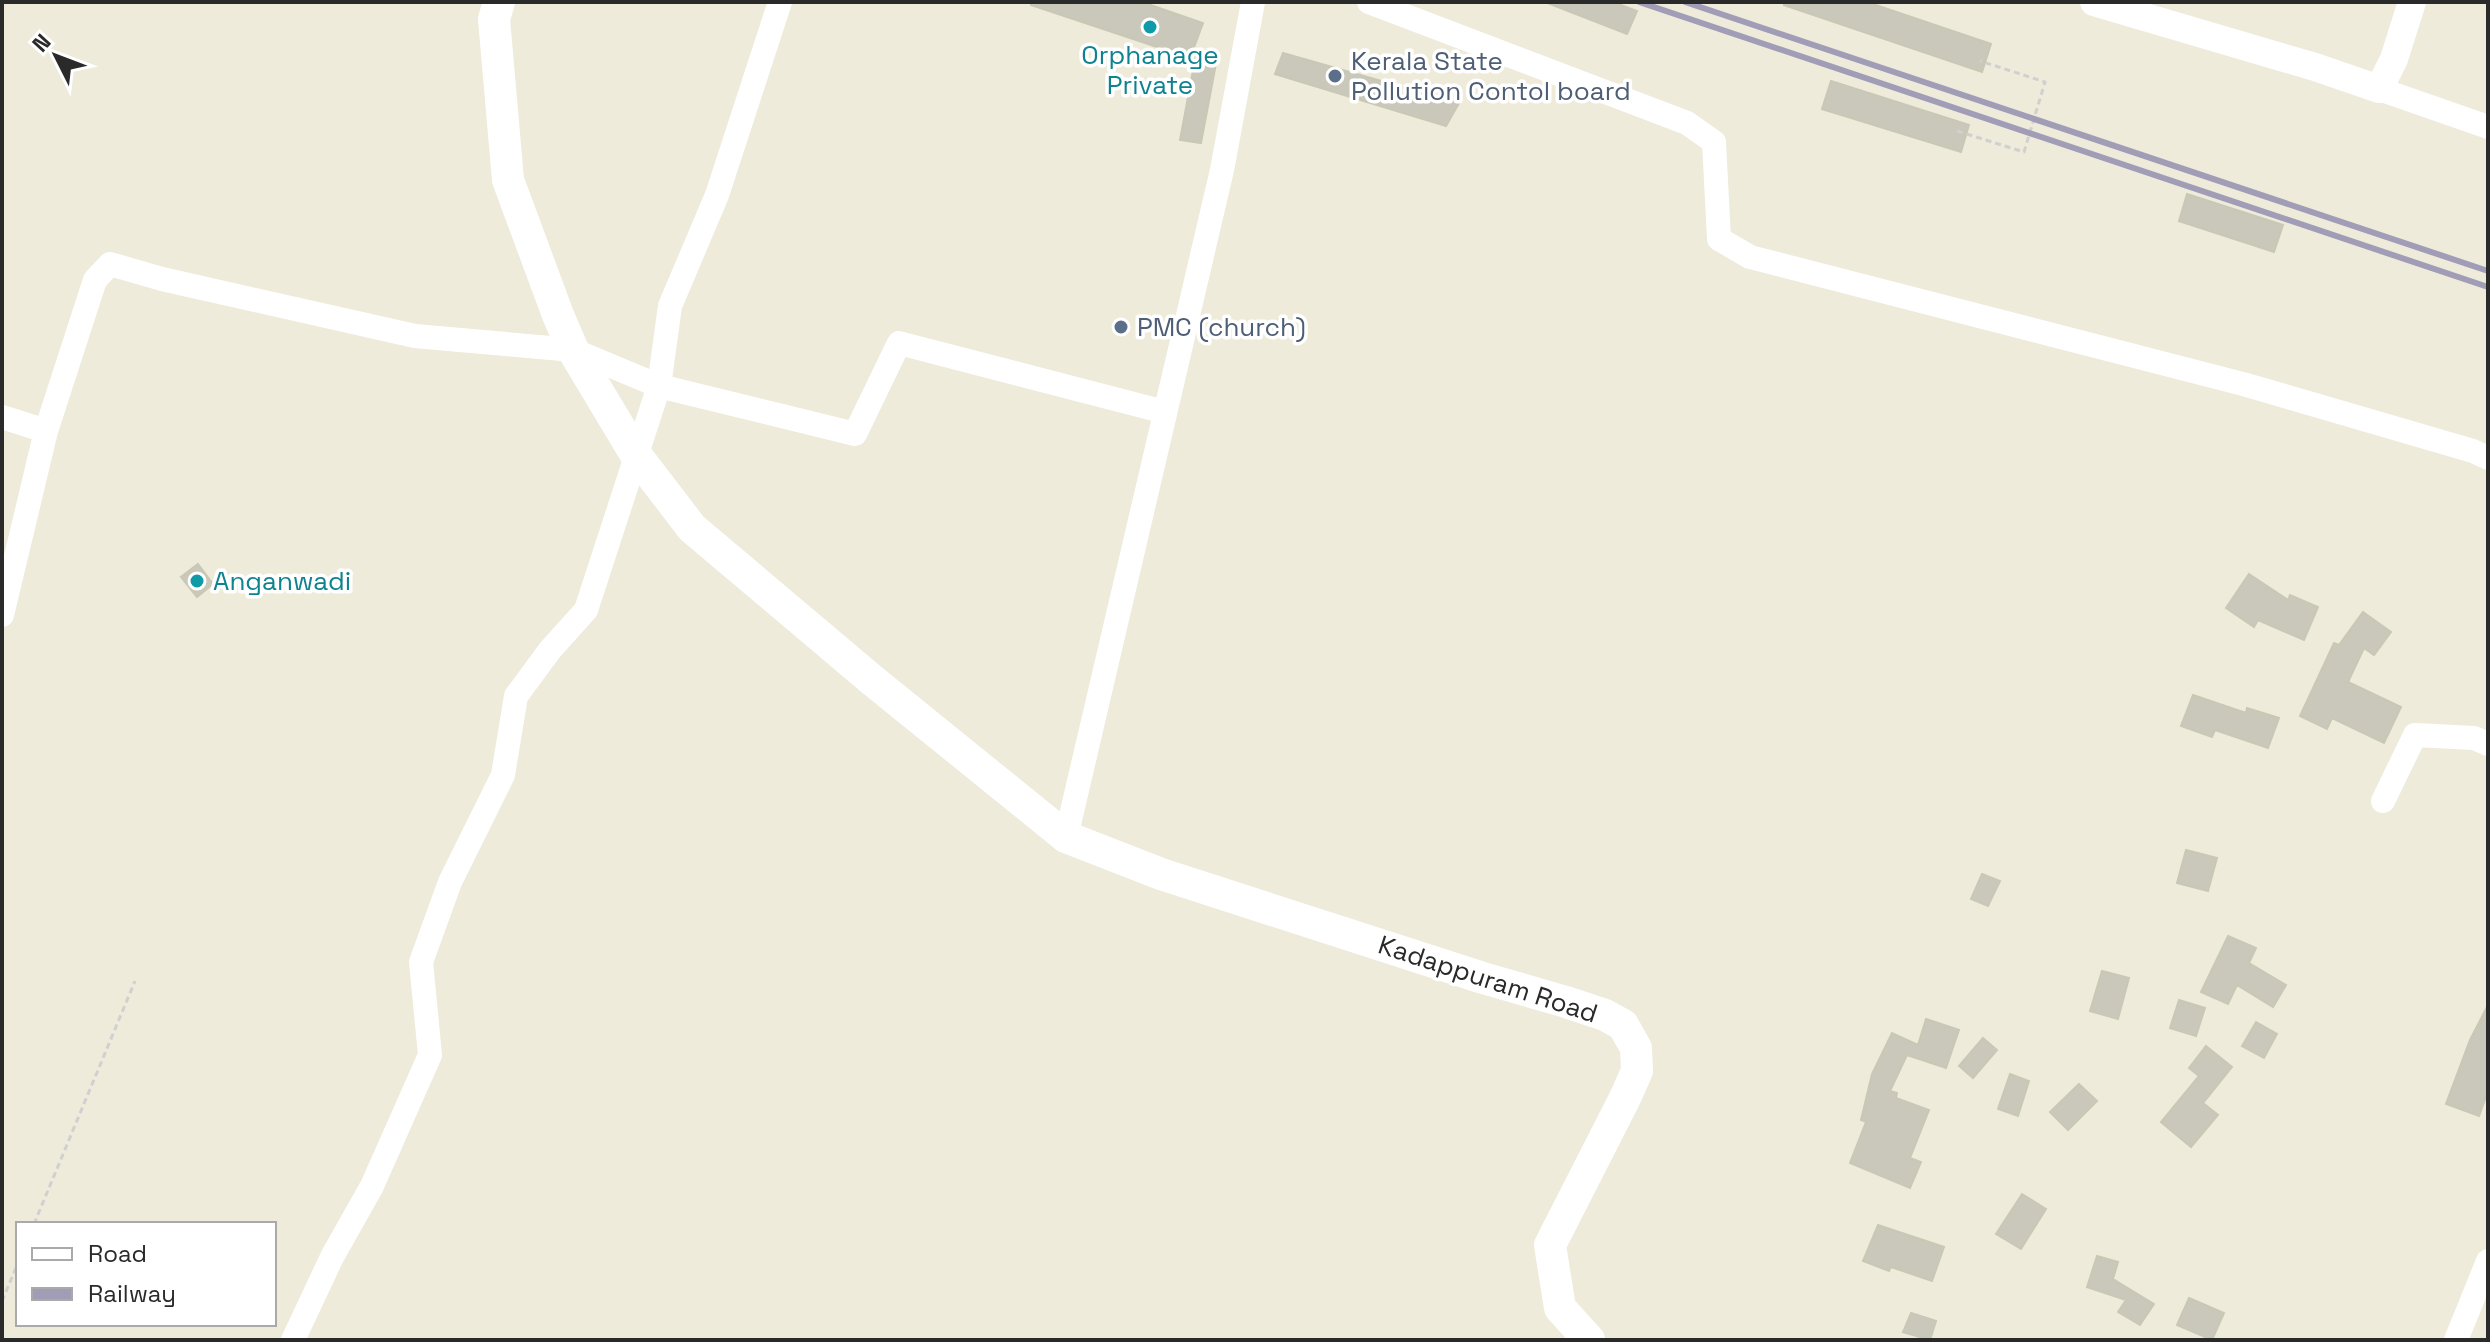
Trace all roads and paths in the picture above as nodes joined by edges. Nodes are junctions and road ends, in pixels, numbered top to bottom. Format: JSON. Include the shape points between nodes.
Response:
{"nodes":[{"id":1,"x":499,"y":2,"type":"edge"},
{"id":2,"x":780,"y":2,"type":"edge"},
{"id":3,"x":1253,"y":2,"type":"edge"},
{"id":4,"x":1369,"y":2,"type":"edge"},
{"id":5,"x":2094,"y":2,"type":"edge"},
{"id":6,"x":2412,"y":2,"type":"edge"},
{"id":7,"x":1980,"y":61,"type":"dead end"},
{"id":8,"x":2379,"y":89,"type":"junction"},
{"id":9,"x":2488,"y":127,"type":"edge"},
{"id":10,"x":1957,"y":131,"type":"dead end"},
{"id":11,"x":573,"y":350,"type":"junction"},
{"id":12,"x":659,"y":386,"type":"junction"},
{"id":13,"x":1165,"y":412,"type":"junction"},
{"id":14,"x":2,"y":417,"type":"edge"},
{"id":15,"x":46,"y":431,"type":"junction"},
{"id":16,"x":636,"y":455,"type":"junction"},
{"id":17,"x":2488,"y":458,"type":"edge"},
{"id":18,"x":2,"y":615,"type":"edge"},
{"id":19,"x":2488,"y":744,"type":"edge"},
{"id":20,"x":2383,"y":801,"type":"dead end"},
{"id":21,"x":1066,"y":837,"type":"junction"},
{"id":22,"x":135,"y":981,"type":"dead end"},
{"id":23,"x":35,"y":1222,"type":"edge"},
{"id":24,"x":2488,"y":1261,"type":"edge"},
{"id":25,"x":16,"y":1268,"type":"edge"},
{"id":26,"x":2,"y":1301,"type":"edge"},
{"id":27,"x":293,"y":1340,"type":"edge"},
{"id":28,"x":1589,"y":1340,"type":"edge"},
{"id":29,"x":2456,"y":1340,"type":"edge"}],
"edges":[{"from":1,"to":11,"type":"main road","via":[[494,19],[508,180]]},
{"from":2,"to":12,"type":"street","via":[[717,195],[670,306]]},
{"from":3,"to":13,"type":"street","via":[[1222,170]]},
{"from":4,"to":17,"type":"street","via":[[1687,123],[1714,142],[1719,239],[1750,257],[2243,384]]},
{"from":5,"to":8,"type":"street"},
{"from":6,"to":8,"type":"street"},
{"from":7,"to":10,"type":"path","via":[[2045,82],[2024,152]]},
{"from":8,"to":9,"type":"street"},
{"from":11,"to":12,"type":"street"},
{"from":11,"to":15,"type":"street","via":[[415,336],[110,264],[95,280]]},
{"from":11,"to":16,"type":"main road"},
{"from":12,"to":13,"type":"street","via":[[855,434],[899,343]]},
{"from":12,"to":16,"type":"street"},
{"from":13,"to":21,"type":"street"},
{"from":14,"to":15,"type":"street"},
{"from":15,"to":18,"type":"street"},
{"from":16,"to":21,"type":"main road","via":[[692,528]]},
{"from":16,"to":27,"type":"street","via":[[586,610],[516,696],[503,775],[450,882],[421,962],[430,1055],[372,1186]]},
{"from":19,"to":20,"type":"street","via":[[2474,738],[2415,735]]},
{"from":21,"to":28,"type":"main road","name":"Kadappuram Road","via":[[1161,874],[1566,1002],[1623,1025],[1636,1048],[1637,1071],[1550,1245],[1560,1308]]},
{"from":22,"to":23,"type":"path"},
{"from":24,"to":29,"type":"street"},
{"from":25,"to":26,"type":"path"}]}
